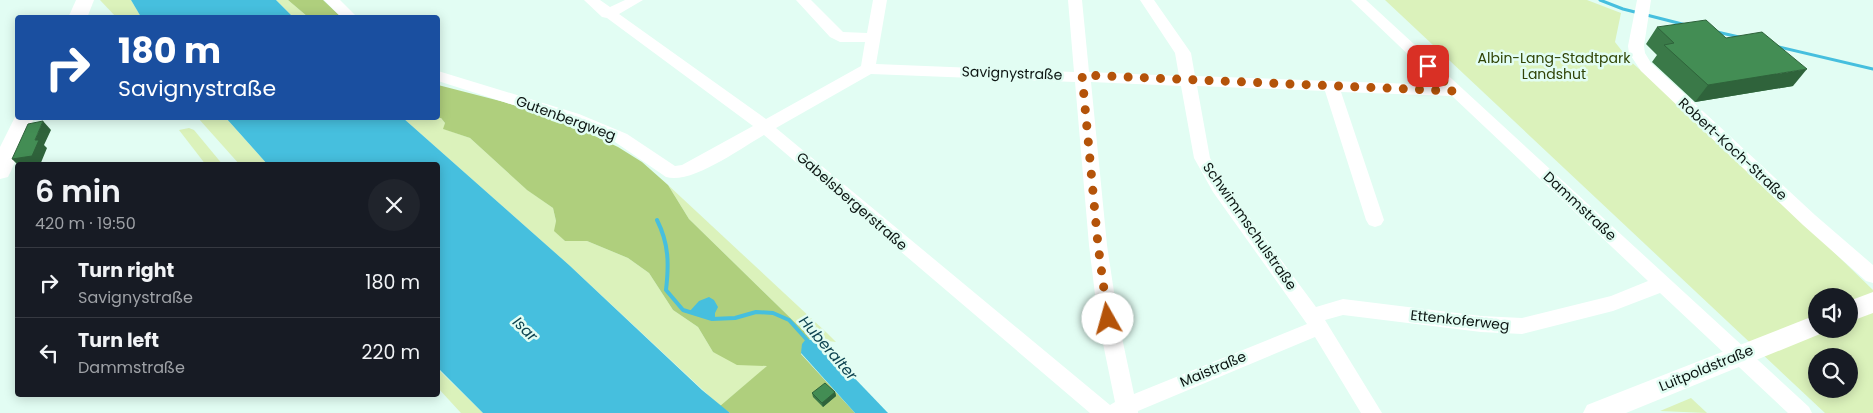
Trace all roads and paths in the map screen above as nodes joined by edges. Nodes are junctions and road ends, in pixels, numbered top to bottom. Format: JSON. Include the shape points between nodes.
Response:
{"nodes":[{"id":1,"x":70,"y":0,"type":"edge"},
{"id":2,"x":85,"y":0,"type":"edge"},
{"id":3,"x":332,"y":0,"type":"edge"},
{"id":4,"x":591,"y":0,"type":"edge"},
{"id":5,"x":636,"y":0,"type":"edge"},
{"id":6,"x":802,"y":0,"type":"edge"},
{"id":7,"x":880,"y":0,"type":"edge"},
{"id":8,"x":1075,"y":0,"type":"edge"},
{"id":9,"x":1147,"y":0,"type":"edge"},
{"id":10,"x":1358,"y":0,"type":"edge"},
{"id":11,"x":1643,"y":5,"type":"edge"},
{"id":12,"x":607,"y":14,"type":"junction"},
{"id":13,"x":63,"y":15,"type":"edge"},
{"id":14,"x":78,"y":15,"type":"edge"},
{"id":15,"x":348,"y":15,"type":"edge"},
{"id":16,"x":874,"y":38,"type":"junction"},
{"id":17,"x":868,"y":69,"type":"junction"},
{"id":18,"x":1082,"y":75,"type":"junction"},
{"id":19,"x":440,"y":77,"type":"edge"},
{"id":20,"x":1187,"y":79,"type":"junction"},
{"id":21,"x":1331,"y":86,"type":"junction"},
{"id":22,"x":1454,"y":91,"type":"junction"},
{"id":23,"x":23,"y":120,"type":"edge"},
{"id":24,"x":765,"y":127,"type":"junction"},
{"id":25,"x":0,"y":171,"type":"edge"},
{"id":26,"x":1375,"y":220,"type":"dead end"},
{"id":27,"x":1873,"y":276,"type":"edge"},
{"id":28,"x":1662,"y":284,"type":"junction"},
{"id":29,"x":1873,"y":302,"type":"edge"},
{"id":30,"x":1858,"y":308,"type":"edge"},
{"id":31,"x":1316,"y":321,"type":"junction"},
{"id":32,"x":1808,"y":328,"type":"edge"},
{"id":33,"x":1739,"y":354,"type":"junction"},
{"id":34,"x":1117,"y":412,"type":"edge"},
{"id":35,"x":1372,"y":413,"type":"edge"},
{"id":36,"x":1596,"y":413,"type":"edge"},
{"id":37,"x":1802,"y":413,"type":"edge"}],
"edges":[{"from":1,"to":13,"type":"main road"},
{"from":2,"to":14,"type":"main road"},
{"from":3,"to":15,"type":"street"},
{"from":4,"to":12,"type":"street","name":"Gabelsbergerstraße"},
{"from":5,"to":12,"type":"street"},
{"from":6,"to":16,"type":"street","via":[[835,34]]},
{"from":7,"to":16,"type":"street"},
{"from":8,"to":18,"type":"street"},
{"from":9,"to":20,"type":"street","name":"Schwimmschulstraße","via":[[1182,53]]},
{"from":10,"to":22,"type":"street","name":"Dammstraße"},
{"from":11,"to":27,"type":"street","name":"Robert-Koch-Straße","via":[[1637,53],[1646,67]]},
{"from":12,"to":24,"type":"street","name":"Gabelsbergerstraße"},
{"from":16,"to":17,"type":"street"},
{"from":17,"to":18,"type":"street","name":"Savignystraße"},
{"from":17,"to":24,"type":"street"},
{"from":18,"to":20,"type":"street","name":"Savignystraße"},
{"from":18,"to":34,"type":"street"},
{"from":19,"to":24,"type":"street","name":"Gutenbergweg","via":[[574,118],[621,138],[672,173],[686,171]]},
{"from":20,"to":21,"type":"street","name":"Savignystraße"},
{"from":20,"to":31,"type":"street","name":"Schwimmschulstraße","via":[[1202,158]]},
{"from":21,"to":22,"type":"street","name":"Savignystraße"},
{"from":21,"to":26,"type":"street"},
{"from":22,"to":28,"type":"street","name":"Dammstraße"},
{"from":23,"to":25,"type":"main road"},
{"from":24,"to":34,"type":"street","name":"Gabelsbergerstraße"},
{"from":28,"to":31,"type":"street","name":"Ettenkoferweg","via":[[1613,303],[1522,326],[1343,307]]},
{"from":28,"to":33,"type":"street","name":"Dammstraße"},
{"from":29,"to":30,"type":"main road"},
{"from":31,"to":34,"type":"street","name":"Maistraße"},
{"from":31,"to":35,"type":"street","name":"Schwimmschulstraße"},
{"from":32,"to":33,"type":"main road","name":"Luitpoldstraße"},
{"from":33,"to":36,"type":"main road","name":"Luitpoldstraße"},
{"from":33,"to":37,"type":"street","name":"Dammstraße"}]}
